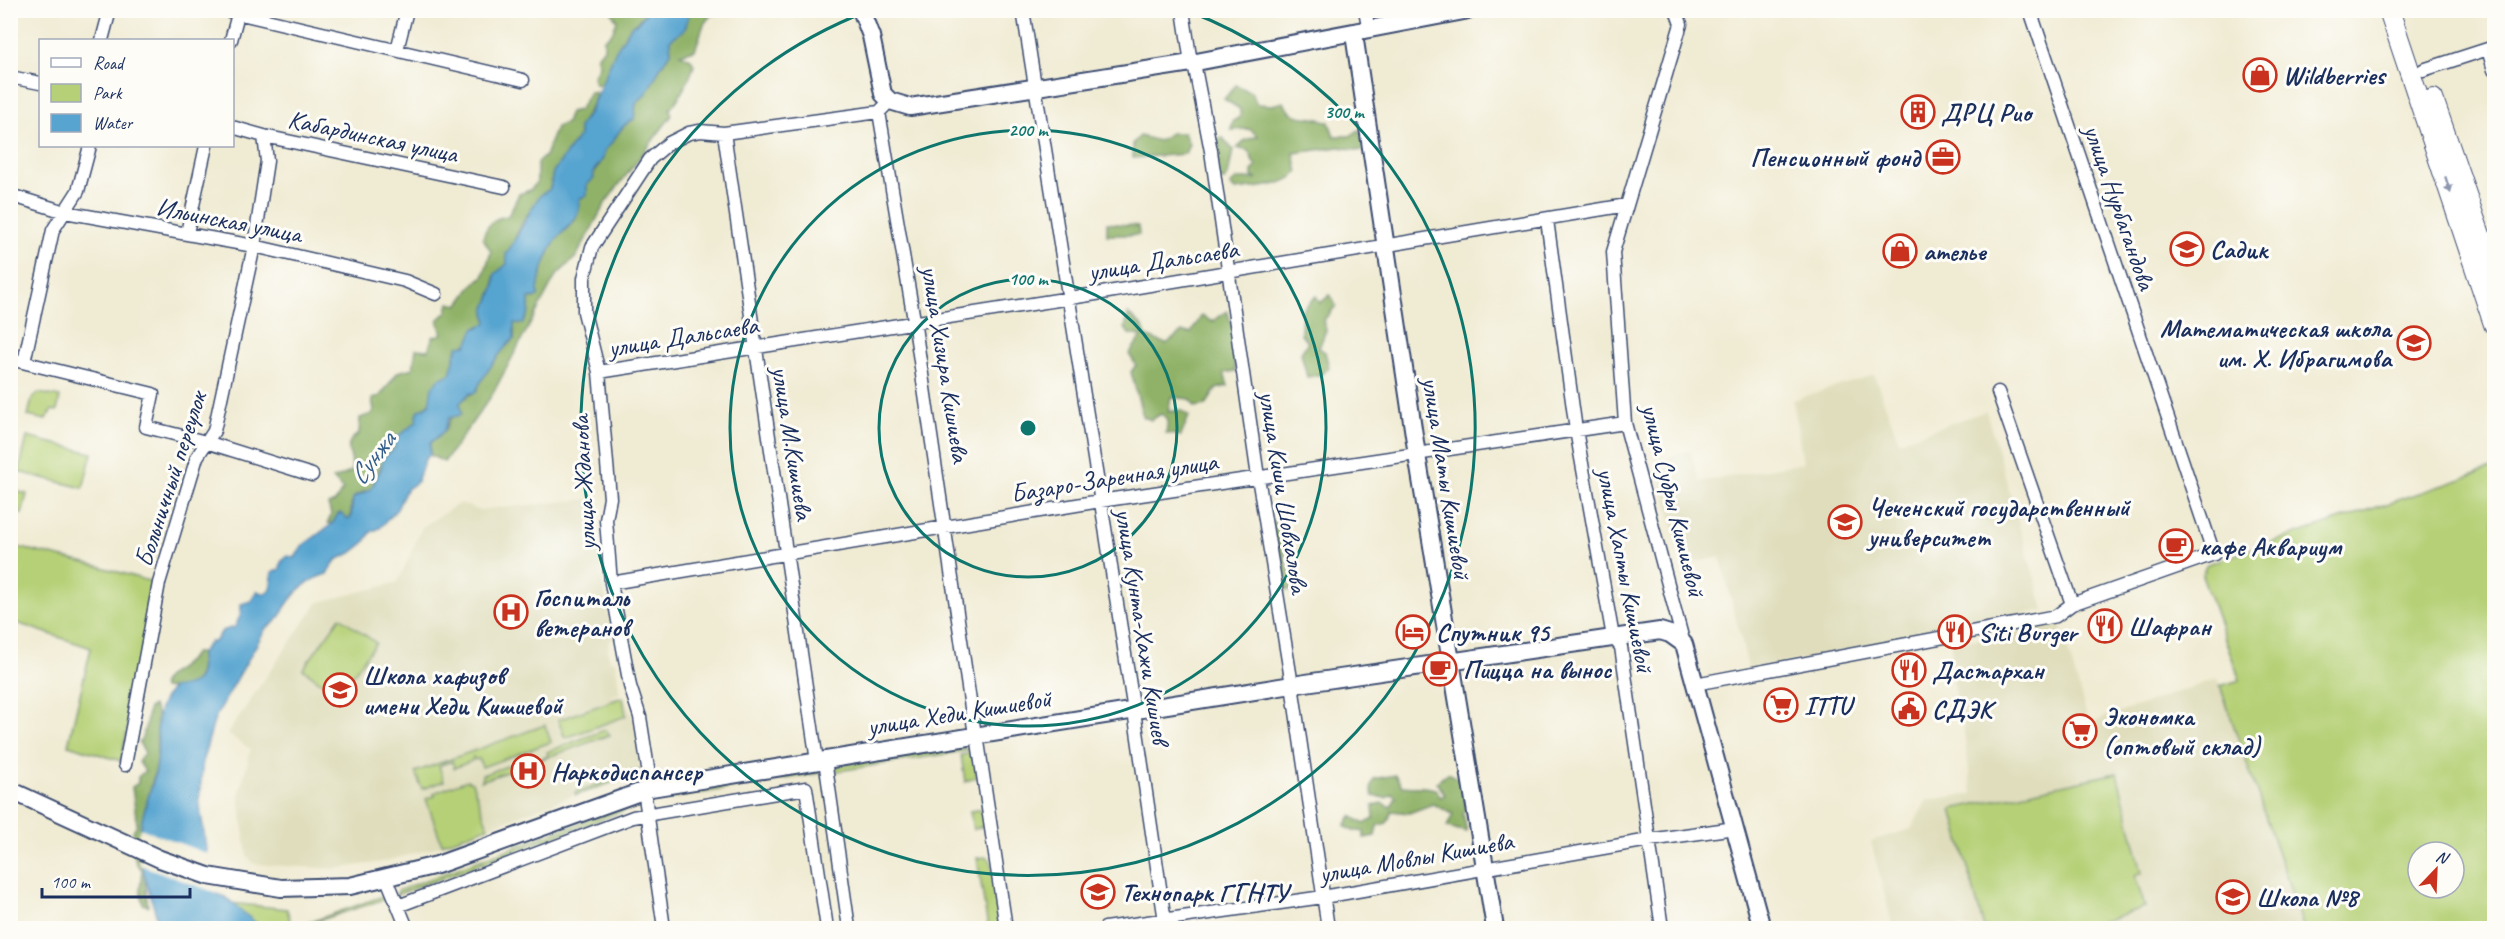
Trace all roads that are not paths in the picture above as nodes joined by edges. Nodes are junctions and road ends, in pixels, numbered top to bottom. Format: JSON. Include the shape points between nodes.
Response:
{"nodes":[{"id":1,"x":110,"y":10,"type":"edge"},
{"id":2,"x":224,"y":10,"type":"edge"},
{"id":3,"x":406,"y":10,"type":"edge"},
{"id":4,"x":861,"y":10,"type":"edge"},
{"id":5,"x":1023,"y":10,"type":"edge"},
{"id":6,"x":1183,"y":10,"type":"edge"},
{"id":7,"x":1365,"y":10,"type":"edge"},
{"id":8,"x":1469,"y":10,"type":"edge"},
{"id":9,"x":1676,"y":10,"type":"edge"},
{"id":10,"x":2030,"y":10,"type":"edge"},
{"id":11,"x":2389,"y":10,"type":"edge"},
{"id":12,"x":2403,"y":10,"type":"edge"},
{"id":13,"x":238,"y":14,"type":"junction"},
{"id":14,"x":1361,"y":32,"type":"junction"},
{"id":15,"x":102,"y":39,"type":"edge"},
{"id":16,"x":231,"y":39,"type":"edge"},
{"id":17,"x":2491,"y":48,"type":"edge"},
{"id":18,"x":396,"y":50,"type":"junction"},
{"id":19,"x":1193,"y":63,"type":"junction"},
{"id":20,"x":2423,"y":70,"type":"junction"},
{"id":21,"x":2494,"y":70,"type":"edge"},
{"id":22,"x":10,"y":77,"type":"edge"},
{"id":23,"x":523,"y":80,"type":"dead end"},
{"id":24,"x":39,"y":84,"type":"edge"},
{"id":25,"x":1035,"y":87,"type":"junction"},
{"id":26,"x":884,"y":106,"type":"junction"},
{"id":27,"x":234,"y":128,"type":"edge"},
{"id":28,"x":724,"y":133,"type":"junction"},
{"id":29,"x":264,"y":136,"type":"junction"},
{"id":30,"x":90,"y":147,"type":"edge"},
{"id":31,"x":206,"y":147,"type":"edge"},
{"id":32,"x":504,"y":187,"type":"dead end"},
{"id":33,"x":10,"y":195,"type":"edge"},
{"id":34,"x":1627,"y":205,"type":"junction"},
{"id":35,"x":65,"y":212,"type":"junction"},
{"id":36,"x":1547,"y":220,"type":"junction"},
{"id":37,"x":187,"y":233,"type":"junction"},
{"id":38,"x":1385,"y":244,"type":"junction"},
{"id":39,"x":254,"y":246,"type":"junction"},
{"id":40,"x":1228,"y":272,"type":"junction"},
{"id":41,"x":2494,"y":275,"type":"edge"},
{"id":42,"x":436,"y":294,"type":"dead end"},
{"id":43,"x":1067,"y":298,"type":"junction"},
{"id":44,"x":914,"y":320,"type":"junction"},
{"id":45,"x":2494,"y":324,"type":"edge"},
{"id":46,"x":756,"y":348,"type":"junction"},
{"id":47,"x":10,"y":359,"type":"edge"},
{"id":48,"x":24,"y":362,"type":"junction"},
{"id":49,"x":599,"y":372,"type":"junction"},
{"id":50,"x":1998,"y":392,"type":"dead end"},
{"id":51,"x":1625,"y":423,"type":"junction"},
{"id":52,"x":1576,"y":430,"type":"junction"},
{"id":53,"x":206,"y":442,"type":"junction"},
{"id":54,"x":1417,"y":455,"type":"junction"},
{"id":55,"x":312,"y":475,"type":"dead end"},
{"id":56,"x":1258,"y":477,"type":"junction"},
{"id":57,"x":1100,"y":501,"type":"junction"},
{"id":58,"x":945,"y":527,"type":"junction"},
{"id":59,"x":787,"y":553,"type":"junction"},
{"id":60,"x":611,"y":583,"type":"junction"},
{"id":61,"x":2072,"y":604,"type":"junction"},
{"id":62,"x":1613,"y":637,"type":"junction"},
{"id":63,"x":1684,"y":644,"type":"junction"},
{"id":64,"x":1452,"y":660,"type":"junction"},
{"id":65,"x":1695,"y":684,"type":"junction"},
{"id":66,"x":1292,"y":685,"type":"junction"},
{"id":67,"x":1134,"y":711,"type":"junction"},
{"id":68,"x":976,"y":735,"type":"junction"},
{"id":69,"x":821,"y":760,"type":"junction"},
{"id":70,"x":124,"y":765,"type":"dead end"},
{"id":71,"x":648,"y":789,"type":"junction"},
{"id":72,"x":10,"y":790,"type":"edge"},
{"id":73,"x":648,"y":815,"type":"junction"},
{"id":74,"x":1735,"y":828,"type":"junction"},
{"id":75,"x":1649,"y":840,"type":"junction"},
{"id":76,"x":1485,"y":868,"type":"junction"},
{"id":77,"x":387,"y":879,"type":"junction"},
{"id":78,"x":1323,"y":897,"type":"junction"},
{"id":79,"x":399,"y":906,"type":"junction"},
{"id":80,"x":1166,"y":924,"type":"edge"},
{"id":81,"x":407,"y":928,"type":"edge"},
{"id":82,"x":664,"y":928,"type":"edge"},
{"id":83,"x":827,"y":928,"type":"edge"},
{"id":84,"x":849,"y":928,"type":"edge"},
{"id":85,"x":1006,"y":928,"type":"edge"},
{"id":86,"x":1105,"y":928,"type":"edge"},
{"id":87,"x":1328,"y":928,"type":"edge"},
{"id":88,"x":1495,"y":928,"type":"edge"},
{"id":89,"x":1662,"y":928,"type":"edge"},
{"id":90,"x":1762,"y":928,"type":"edge"}],
"edges":[{"from":1,"to":15,"type":"street"},
{"from":2,"to":13,"type":"street"},
{"from":3,"to":18,"type":"street"},
{"from":4,"to":26,"type":"street","name":"улица Хизира Кишиева","via":[[871,36]]},
{"from":5,"to":25,"type":"street","name":"улица Кунта-Хажи Кишиев"},
{"from":6,"to":19,"type":"street","name":"улица Киши Шовхалова"},
{"from":7,"to":14,"type":"street","name":"улица Маты Кишиевой"},
{"from":8,"to":14,"type":"street"},
{"from":9,"to":34,"type":"street","name":"улица Субры Кишиевой","via":[[1681,24]]},
{"from":10,"to":61,"type":"street","name":"улица Нурбагандова","via":[[2214,554]]},
{"from":11,"to":45,"type":"main road","one_way":true},
{"from":12,"to":20,"type":"main road"},
{"from":13,"to":16,"type":"street"},
{"from":13,"to":18,"type":"street"},
{"from":14,"to":19,"type":"street"},
{"from":14,"to":38,"type":"street","name":"улица Маты Кишиевой"},
{"from":17,"to":20,"type":"street"},
{"from":17,"to":21,"type":"street"},
{"from":18,"to":23,"type":"street"},
{"from":19,"to":25,"type":"street"},
{"from":19,"to":40,"type":"street","name":"улица Киши Шовхалова"},
{"from":20,"to":41,"type":"main road"},
{"from":22,"to":24,"type":"street"},
{"from":25,"to":26,"type":"street","via":[[910,107]]},
{"from":25,"to":43,"type":"street","name":"улица Кунта-Хажи Кишиев"},
{"from":26,"to":28,"type":"street"},
{"from":26,"to":44,"type":"street","name":"улица Хизира Кишиева"},
{"from":27,"to":29,"type":"street","name":"Кабардинская улица"},
{"from":28,"to":46,"type":"street","name":"улица М.Кишиева"},
{"from":28,"to":49,"type":"street","name":"улица Жданова","via":[[700,131],[669,143],[657,154],[592,247],[584,278],[584,312]]},
{"from":29,"to":32,"type":"street","name":"Кабардинская улица"},
{"from":29,"to":39,"type":"street","name":"Больничный переулок","via":[[267,161]]},
{"from":30,"to":35,"type":"street","via":[[78,191]]},
{"from":31,"to":37,"type":"street"},
{"from":33,"to":35,"type":"street","name":"Ильинская улица"},
{"from":34,"to":36,"type":"street","name":"улица Дальсаева"},
{"from":34,"to":51,"type":"street","name":"улица Субры Кишиевой","via":[[1613,252]]},
{"from":35,"to":37,"type":"street","name":"Ильинская улица"},
{"from":35,"to":48,"type":"street","via":[[53,230]]},
{"from":36,"to":38,"type":"street","name":"улица Дальсаева"},
{"from":36,"to":52,"type":"street","name":"улица Хапты Кишиевой"},
{"from":37,"to":39,"type":"street","name":"Ильинская улица"},
{"from":38,"to":40,"type":"street","name":"улица Дальсаева"},
{"from":38,"to":54,"type":"street","name":"улица Маты Кишиевой"},
{"from":39,"to":42,"type":"street","name":"Ильинская улица","via":[[405,281]]},
{"from":39,"to":53,"type":"street","name":"Больничный переулок","via":[[214,430]]},
{"from":40,"to":43,"type":"street","name":"улица Дальсаева"},
{"from":40,"to":56,"type":"street","name":"улица Киши Шовхалова"},
{"from":43,"to":44,"type":"street","name":"улица Дальсаева"},
{"from":43,"to":57,"type":"street","name":"улица Кунта-Хажи Кишиев"},
{"from":44,"to":46,"type":"street","name":"улица Дальсаева"},
{"from":44,"to":58,"type":"street","name":"улица Хизира Кишиева"},
{"from":46,"to":49,"type":"street","name":"улица Дальсаева"},
{"from":46,"to":59,"type":"street","name":"улица М.Кишиева"},
{"from":47,"to":48,"type":"street"},
{"from":48,"to":53,"type":"street","via":[[153,394],[146,427]]},
{"from":49,"to":60,"type":"street","name":"улица Жданова","via":[[610,498],[606,520]]},
{"from":50,"to":61,"type":"street"},
{"from":51,"to":52,"type":"street","name":"Базаро-Заречная улица"},
{"from":51,"to":63,"type":"street","name":"улица Субры Кишиевой"},
{"from":52,"to":54,"type":"street","name":"Базаро-Заречная улица"},
{"from":52,"to":62,"type":"street","name":"улица Хапты Кишиевой"},
{"from":53,"to":55,"type":"street"},
{"from":53,"to":70,"type":"street","name":"Больничный переулок","via":[[196,457],[159,583]]},
{"from":54,"to":56,"type":"street","name":"Базаро-Заречная улица"},
{"from":54,"to":64,"type":"street","name":"улица Маты Кишиевой"},
{"from":56,"to":57,"type":"street","name":"Базаро-Заречная улица"},
{"from":56,"to":66,"type":"street","name":"улица Киши Шовхалова"},
{"from":57,"to":58,"type":"street","name":"Базаро-Заречная улица"},
{"from":57,"to":67,"type":"street","name":"улица Кунта-Хажи Кишиев"},
{"from":58,"to":59,"type":"street","name":"Базаро-Заречная улица"},
{"from":58,"to":68,"type":"street","name":"улица Хизира Кишиева"},
{"from":59,"to":60,"type":"street","name":"Базаро-Заречная улица"},
{"from":59,"to":69,"type":"street","name":"улица М.Кишиева"},
{"from":60,"to":71,"type":"street","name":"улица Жданова","via":[[630,686],[640,717]]},
{"from":61,"to":65,"type":"street","via":[[2056,616]]},
{"from":62,"to":63,"type":"street","name":"улица Хеди Кишиевой","via":[[1660,631]]},
{"from":62,"to":64,"type":"street","name":"улица Хеди Кишиевой"},
{"from":62,"to":75,"type":"street","name":"улица Хапты Кишиевой","via":[[1621,647]]},
{"from":63,"to":65,"type":"street","name":"улица Субры Кишиевой"},
{"from":64,"to":66,"type":"street","name":"улица Хеди Кишиевой"},
{"from":64,"to":76,"type":"street","name":"улица Маты Кишиевой"},
{"from":65,"to":74,"type":"street","name":"улица Субры Кишиевой"},
{"from":66,"to":67,"type":"street","name":"улица Хеди Кишиевой"},
{"from":66,"to":78,"type":"street","name":"улица Киши Шовхалова"},
{"from":67,"to":68,"type":"street","name":"улица Хеди Кишиевой"},
{"from":67,"to":80,"type":"street","name":"улица Кунта-Хажи Кишиев"},
{"from":68,"to":69,"type":"street","name":"улица Хеди Кишиевой"},
{"from":68,"to":85,"type":"street","name":"улица Хизира Кишиева"},
{"from":69,"to":71,"type":"street","name":"улица Хеди Кишиевой"},
{"from":69,"to":84,"type":"street","name":"улица М.Кишиева"},
{"from":71,"to":73,"type":"street","name":"улица Жданова"},
{"from":71,"to":77,"type":"street","name":"улица Хеди Кишиевой","via":[[437,865]]},
{"from":72,"to":77,"type":"street","name":"улица Хеди Кишиевой","via":[[135,848],[208,876],[251,884],[320,888]]},
{"from":73,"to":79,"type":"street","via":[[633,817]]},
{"from":73,"to":82,"type":"street","name":"улица Жданова"},
{"from":73,"to":83,"type":"street","via":[[806,788]]},
{"from":74,"to":75,"type":"street","name":"улица Мовлы Кишиева"},
{"from":74,"to":90,"type":"street","name":"улица Субры Кишиевой"},
{"from":75,"to":76,"type":"street","name":"улица Мовлы Кишиева"},
{"from":75,"to":89,"type":"street","name":"улица Хапты Кишиевой"},
{"from":76,"to":78,"type":"street","name":"улица Мовлы Кишиева"},
{"from":76,"to":88,"type":"street","name":"улица Маты Кишиевой"},
{"from":77,"to":79,"type":"street"},
{"from":78,"to":80,"type":"street","name":"улица Мовлы Кишиева"},
{"from":78,"to":87,"type":"street","name":"улица Киши Шовхалова"},
{"from":79,"to":81,"type":"street"},
{"from":80,"to":86,"type":"street","name":"улица Мовлы Кишиева"}]}
